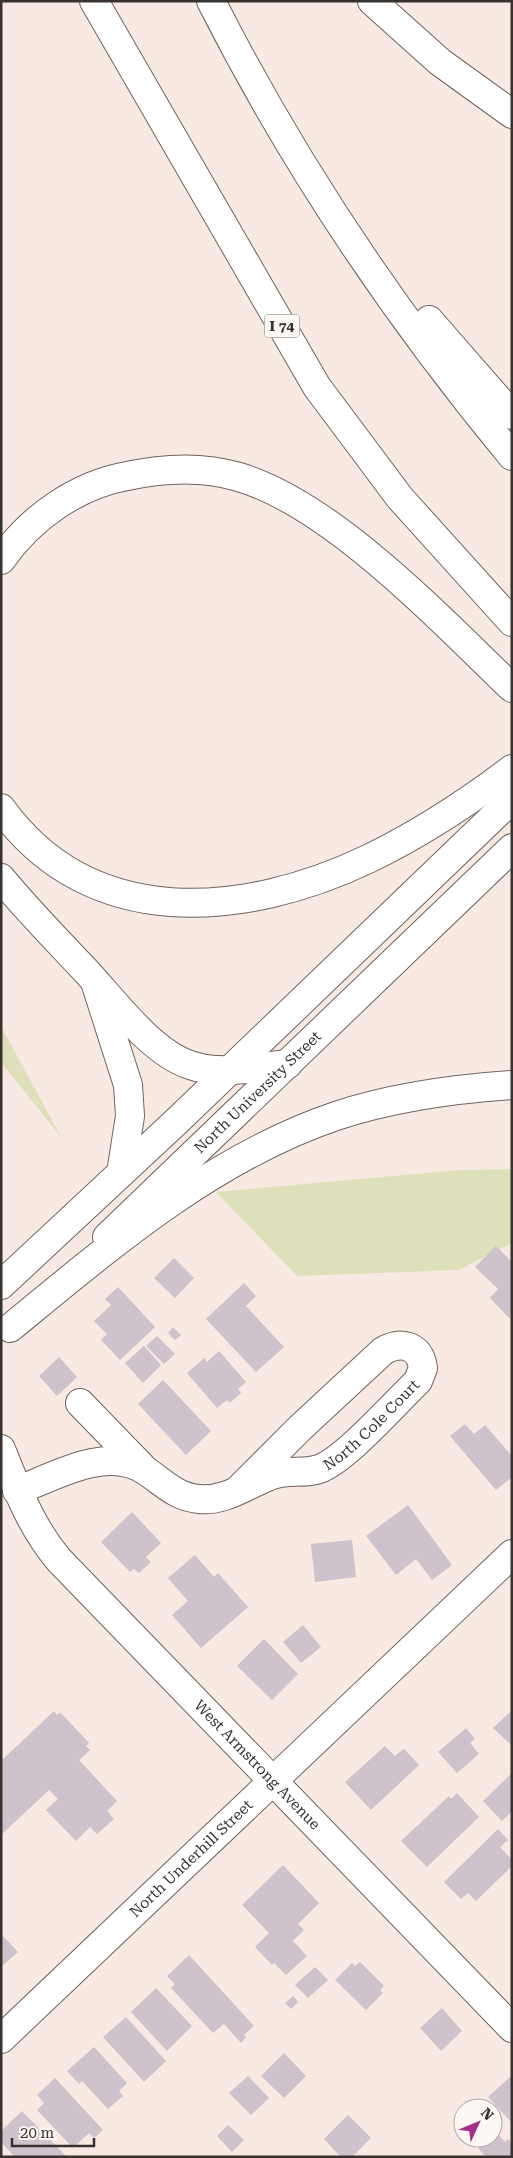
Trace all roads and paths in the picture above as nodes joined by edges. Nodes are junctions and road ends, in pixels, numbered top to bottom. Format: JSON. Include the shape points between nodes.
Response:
{"nodes":[{"id":1,"x":94,"y":1,"type":"edge"},
{"id":2,"x":211,"y":1,"type":"edge"},
{"id":3,"x":372,"y":1,"type":"edge"},
{"id":4,"x":512,"y":114,"type":"edge"},
{"id":5,"x":306,"y":170,"type":"junction"},
{"id":6,"x":512,"y":415,"type":"edge"},
{"id":7,"x":512,"y":456,"type":"edge"},
{"id":8,"x":1,"y":560,"type":"edge"},
{"id":9,"x":512,"y":622,"type":"edge"},
{"id":10,"x":512,"y":688,"type":"edge"},
{"id":11,"x":512,"y":769,"type":"edge"},
{"id":12,"x":512,"y":799,"type":"edge"},
{"id":13,"x":1,"y":808,"type":"edge"},
{"id":14,"x":512,"y":848,"type":"edge"},
{"id":15,"x":1,"y":878,"type":"edge"},
{"id":16,"x":94,"y":979,"type":"junction"},
{"id":17,"x":288,"y":1064,"type":"junction"},
{"id":18,"x":229,"y":1070,"type":"junction"},
{"id":19,"x":512,"y":1085,"type":"edge"},
{"id":20,"x":121,"y":1173,"type":"junction"},
{"id":21,"x":1,"y":1285,"type":"edge"},
{"id":22,"x":4,"y":1333,"type":"edge"},
{"id":23,"x":80,"y":1402,"type":"dead end"},
{"id":24,"x":1,"y":1449,"type":"edge"},
{"id":25,"x":1,"y":1469,"type":"edge"},
{"id":26,"x":145,"y":1470,"type":"junction"},
{"id":27,"x":17,"y":1491,"type":"junction"},
{"id":28,"x":237,"y":1491,"type":"junction"},
{"id":29,"x":512,"y":1554,"type":"edge"},
{"id":30,"x":273,"y":1780,"type":"junction"},
{"id":31,"x":512,"y":2028,"type":"edge"},
{"id":32,"x":1,"y":2038,"type":"edge"}],
"edges":[{"from":1,"to":9,"type":"main road","number":"I 74","via":[[317,387],[400,498]]},
{"from":2,"to":5,"type":"main road"},
{"from":3,"to":4,"type":"main road","via":[[440,62]]},
{"from":5,"to":6,"type":"main road","via":[[402,289]]},
{"from":5,"to":7,"type":"main road","via":[[430,350]]},
{"from":8,"to":10,"type":"main road","via":[[27,530],[60,504],[94,485],[129,475],[176,469],[207,470],[239,477],[295,503],[359,548]]},
{"from":11,"to":13,"type":"main road","via":[[448,813],[367,860],[288,888],[200,903],[135,898],[78,878],[36,848]]},
{"from":12,"to":18,"type":"main road"},
{"from":14,"to":17,"type":"main road","name":"North University Street"},
{"from":15,"to":16,"type":"main road"},
{"from":16,"to":18,"type":"main road","via":[[144,1033],[175,1058],[191,1066]]},
{"from":16,"to":20,"type":"main road","via":[[128,1085],[130,1116]]},
{"from":17,"to":18,"type":"main road"},
{"from":17,"to":22,"type":"main road","name":"North University Street"},
{"from":18,"to":20,"type":"main road"},
{"from":19,"to":22,"type":"main road","via":[[436,1092],[355,1110],[258,1150],[198,1184],[134,1227]]},
{"from":20,"to":21,"type":"main road"},
{"from":23,"to":26,"type":"main road"},
{"from":24,"to":27,"type":"main road","name":"West Armstrong Avenue"},
{"from":25,"to":27,"type":"main road","name":"West Armstrong Avenue"},
{"from":26,"to":27,"type":"main road","name":"North Cole Court","via":[[127,1462],[95,1462]]},
{"from":26,"to":28,"type":"main road","name":"North Cole Court","via":[[186,1497],[209,1499]]},
{"from":27,"to":30,"type":"main road","name":"West Armstrong Avenue","via":[[34,1524],[59,1560]]},
{"from":28,"to":28,"type":"main road","name":"North Cole Court","via":[[280,1471],[319,1469],[338,1458],[418,1381],[423,1368],[418,1353],[404,1344],[395,1344],[383,1351]]},
{"from":29,"to":30,"type":"main road","name":"North Underhill Street"},
{"from":30,"to":31,"type":"main road","name":"West Armstrong Avenue"},
{"from":30,"to":32,"type":"main road","name":"North Underhill Street"}]}
